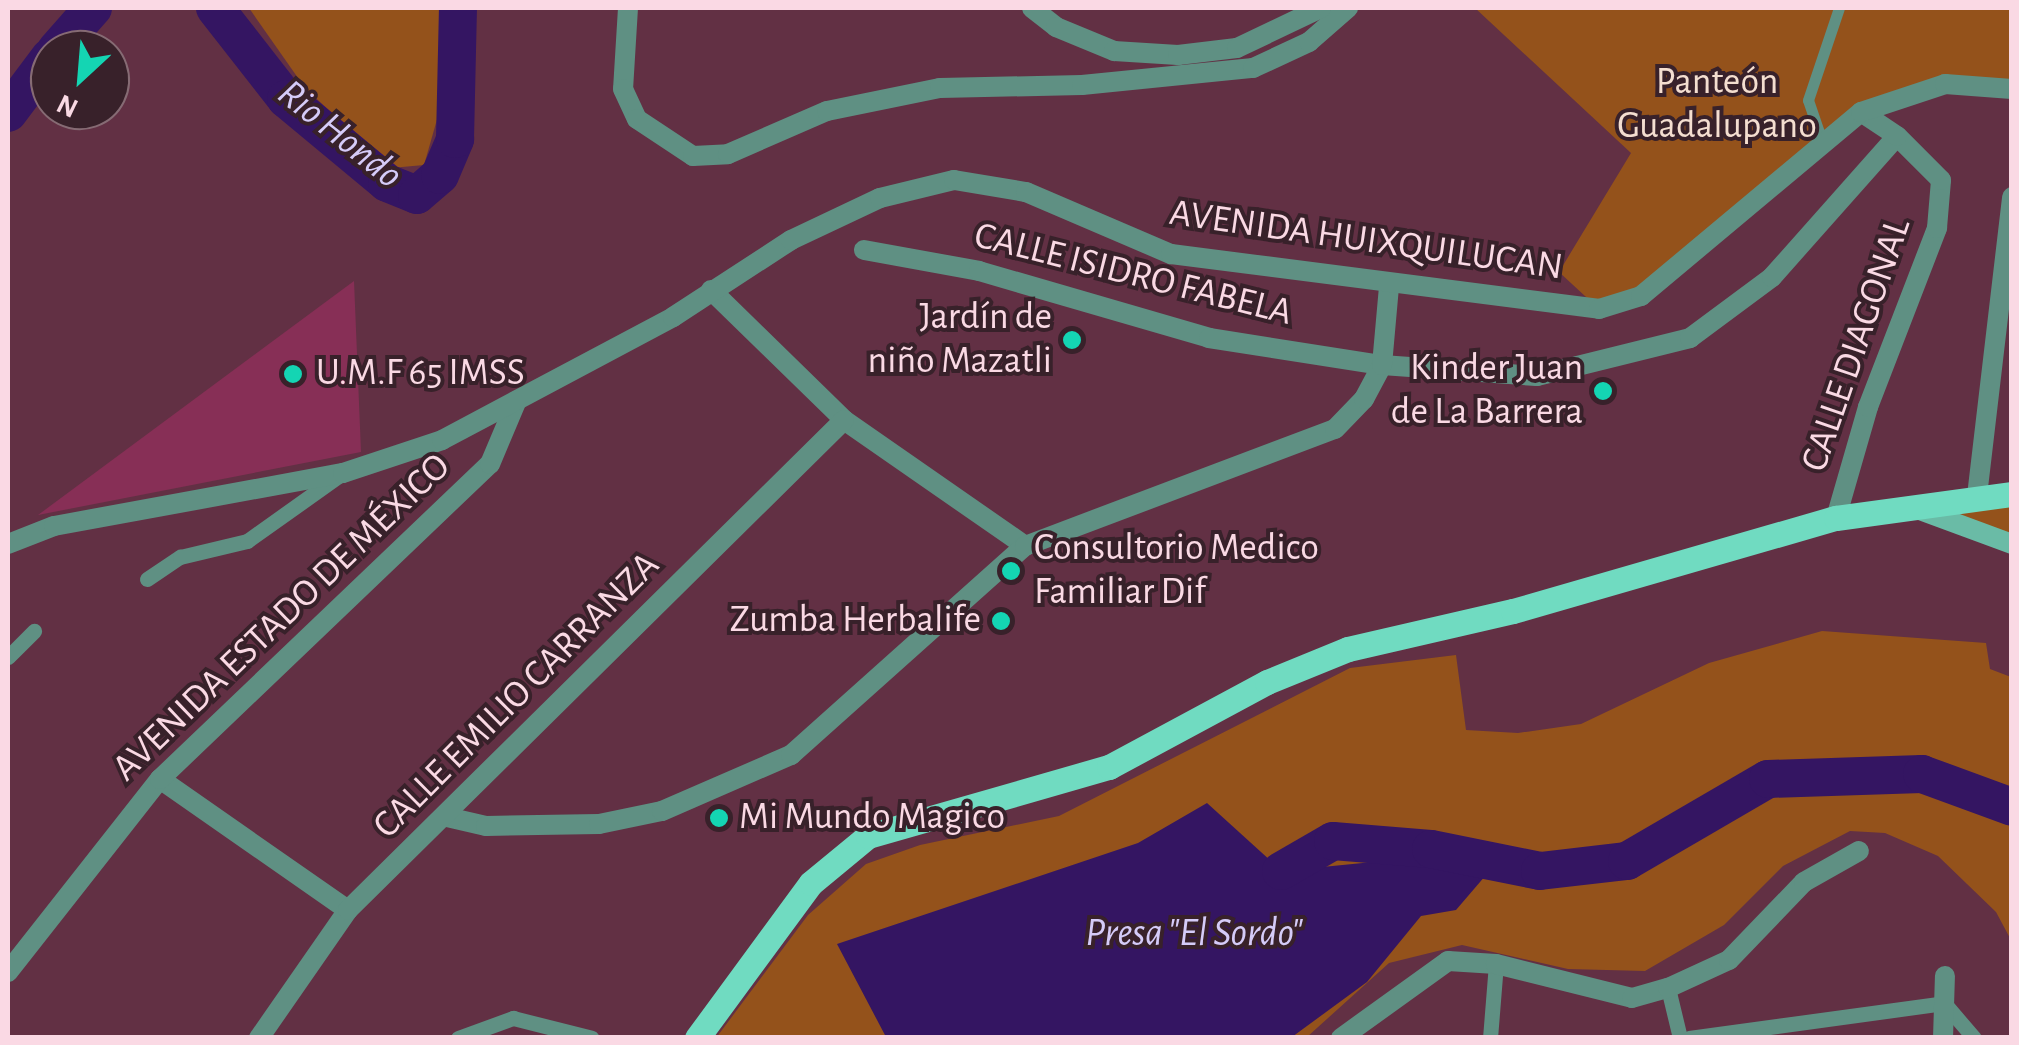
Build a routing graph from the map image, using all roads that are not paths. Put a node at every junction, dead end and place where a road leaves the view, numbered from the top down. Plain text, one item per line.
1 (628, 8) edge
2 (1032, 8) edge
3 (1321, 8) edge
4 (1348, 8) edge
5 (1839, 8) edge
6 (2012, 89) edge
7 (1861, 112) junction
8 (1897, 136) junction
9 (1823, 144) junction
10 (2012, 198) edge
11 (864, 250) dead end
12 (1389, 287) junction
13 (711, 290) junction
14 (1382, 364) junction
15 (517, 400) junction
16 (844, 420) junction
17 (343, 473) junction
18 (2012, 494) edge
19 (1977, 496) junction
20 (1906, 504) junction
21 (1836, 518) junction
22 (8, 544) edge
23 (2012, 544) edge
24 (1026, 546) junction
25 (147, 578) dead end
26 (34, 630) dead end
27 (8, 657) edge
28 (160, 780) junction
29 (447, 817) junction
30 (1859, 851) dead end
31 (348, 910) junction
32 (1496, 964) junction
33 (8, 972) edge
34 (1946, 976) dead end
35 (1668, 988) junction
36 (1944, 1003) junction
37 (259, 1038) edge
38 (458, 1038) edge
39 (592, 1038) edge
40 (698, 1038) edge
41 (1341, 1038) edge
42 (1490, 1038) edge
43 (1680, 1038) edge
44 (1690, 1038) edge
45 (1943, 1038) edge
46 (1974, 1038) edge

1 - 4 street
2 - 3 street
5 - 9 lane
6 - 7 street, AVENIDA HUIXQUILUCAN
7 - 8 street, CALLE DIAGONAL
7 - 9 street, AVENIDA HUIXQUILUCAN
8 - 14 street, CALLE ISIDRO FABELA
8 - 21 street, CALLE DIAGONAL
9 - 12 street, AVENIDA HUIXQUILUCAN
10 - 19 street
11 - 14 street, CALLE ISIDRO FABELA
12 - 13 street, AVENIDA HUIXQUILUCAN
12 - 14 street
13 - 15 street, AVENIDA HUIXQUILUCAN
13 - 16 street
14 - 24 street
15 - 17 street, AVENIDA HUIXQUILUCAN
15 - 28 street, AVENIDA ESTADO DE MÉXICO
16 - 24 street
16 - 29 street, CALLE EMILIO CARRANZA
17 - 22 street, AVENIDA HUIXQUILUCAN
17 - 25 street
18 - 19 main road
19 - 20 main road
20 - 21 main road
20 - 23 main road
21 - 40 main road
24 - 29 street
26 - 27 street
28 - 31 street
28 - 33 street, AVENIDA ESTADO DE MÉXICO
29 - 31 street, CALLE EMILIO CARRANZA
30 - 35 street
31 - 37 street, CALLE EMILIO CARRANZA
32 - 35 street
32 - 41 street
32 - 42 street
34 - 36 street
35 - 43 street
36 - 44 street
36 - 45 street
36 - 46 street
38 - 39 street

